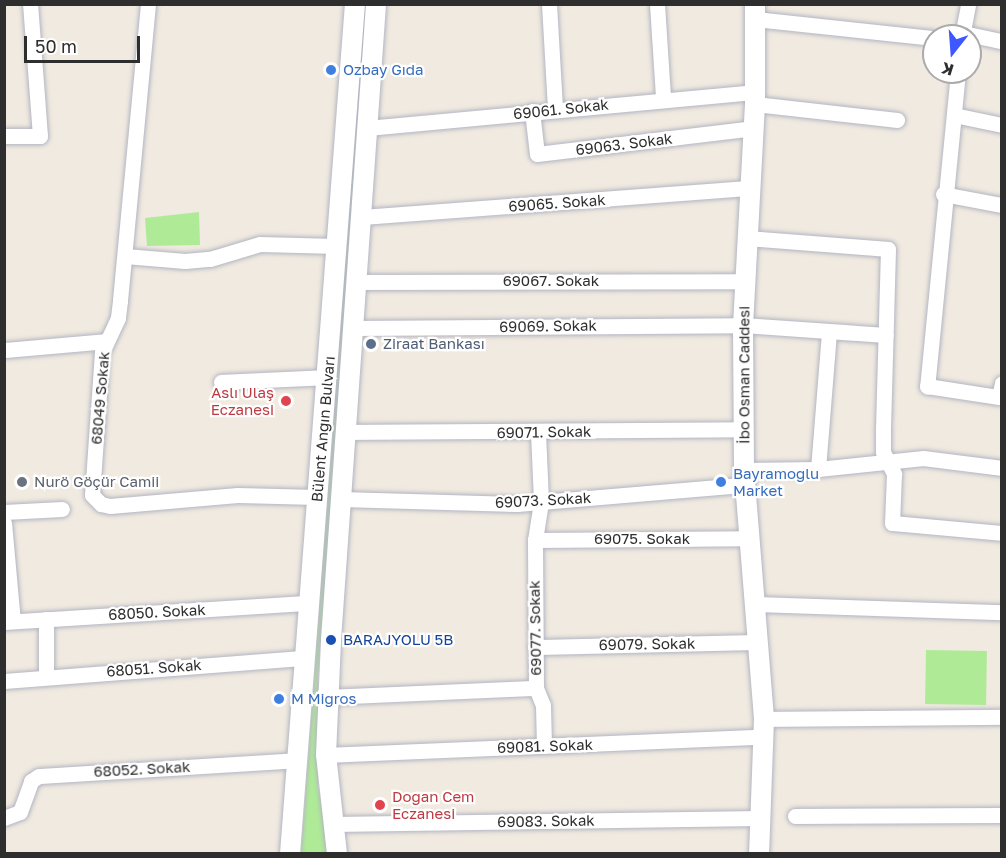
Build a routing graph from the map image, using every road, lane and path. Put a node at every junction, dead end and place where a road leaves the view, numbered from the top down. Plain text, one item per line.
1 (30, 4) edge
2 (148, 4) edge
3 (355, 4) edge
4 (376, 4) edge
5 (549, 4) edge
6 (657, 4) edge
7 (968, 4) edge
8 (755, 12) edge
9 (964, 24) edge
10 (922, 36) edge
11 (982, 38) edge
12 (1002, 41) edge
13 (957, 84) edge
14 (663, 98) junction
15 (755, 98) junction
16 (555, 109) junction
17 (532, 111) junction
18 (954, 115) junction
19 (897, 120) dead end
20 (1002, 125) edge
21 (368, 128) junction
22 (754, 128) junction
23 (4, 136) edge
24 (751, 188) junction
25 (943, 194) junction
26 (1002, 205) edge
27 (362, 217) junction
28 (748, 238) junction
29 (337, 246) junction
30 (125, 256) junction
31 (746, 281) junction
32 (356, 282) junction
33 (743, 325) junction
34 (352, 328) junction
35 (829, 333) junction
36 (886, 334) junction
37 (106, 340) junction
38 (4, 350) edge
39 (327, 377) junction
40 (221, 382) dead end
41 (1002, 383) edge
42 (744, 429) junction
43 (345, 432) junction
44 (538, 432) junction
45 (888, 461) junction
46 (1002, 468) edge
47 (818, 469) junction
48 (744, 478) junction
49 (317, 497) junction
50 (340, 499) junction
51 (541, 501) junction
52 (62, 508) dead end
53 (4, 512) edge
54 (4, 522) edge
55 (1002, 533) edge
56 (749, 538) junction
57 (535, 540) junction
58 (309, 603) junction
59 (756, 604) junction
60 (1002, 612) edge
61 (46, 619) junction
62 (9, 621) edge
63 (759, 642) junction
64 (535, 647) junction
65 (305, 658) junction
66 (46, 675) junction
67 (4, 681) edge
68 (536, 688) junction
69 (328, 697) junction
70 (1002, 717) edge
71 (764, 728) junction
72 (544, 746) junction
73 (326, 755) junction
74 (297, 760) junction
75 (1002, 815) edge
76 (795, 816) dead end
77 (8, 817) edge
78 (761, 818) junction
79 (332, 824) junction
80 (290, 854) edge
81 (337, 854) edge
82 (759, 854) edge

1 - 23 street
2 - 30 street, 68049 Sokak
3 - 29 main road, Bülent Angın Bulvarı
4 - 21 main road, Bülent Angın Bulvarı
5 - 16 street
6 - 14 street
7 - 9 street
8 - 10 street
8 - 15 main road, İbo Osman Caddesi
11 - 12 street
13 - 18 street
14 - 15 street, 69061. Sokak
14 - 16 street, 69061. Sokak
15 - 19 street, 69061. Sokak
15 - 22 main road, İbo Osman Caddesi
16 - 17 street, 69061. Sokak
17 - 21 street, 69061. Sokak
17 - 22 street, 69063. Sokak
18 - 20 street
18 - 25 street
21 - 27 main road, Bülent Angın Bulvarı
22 - 24 main road, İbo Osman Caddesi
24 - 27 street, 69065. Sokak
24 - 28 main road, İbo Osman Caddesi
25 - 26 street
25 - 41 street
27 - 32 main road, Bülent Angın Bulvarı
28 - 31 main road, İbo Osman Caddesi
28 - 36 street
29 - 30 street
29 - 39 main road, Bülent Angın Bulvarı
30 - 37 street, 68049 Sokak
31 - 32 street, 69067. Sokak
31 - 33 main road, İbo Osman Caddesi
32 - 34 main road, Bülent Angın Bulvarı
33 - 34 street, 69069. Sokak
33 - 35 street, 69069. Sokak
33 - 42 main road, İbo Osman Caddesi
34 - 43 main road, Bülent Angın Bulvarı
35 - 36 street, 69069. Sokak
35 - 47 street
36 - 45 street
37 - 38 street
37 - 49 street, 68049 Sokak
39 - 40 street
39 - 49 main road, Bülent Angın Bulvarı
42 - 44 street, 69071. Sokak
42 - 48 main road, İbo Osman Caddesi
43 - 44 street, 69071. Sokak
43 - 50 main road, Bülent Angın Bulvarı
44 - 51 street, 69077. Sokak
45 - 46 street, 69073. Sokak
45 - 47 street, 69073. Sokak
45 - 55 street
47 - 48 street, 69073. Sokak
48 - 51 street, 69073. Sokak
48 - 56 main road, İbo Osman Caddesi
49 - 58 main road, Bülent Angın Bulvarı
50 - 51 street, 69073. Sokak
50 - 69 main road, Bülent Angın Bulvarı
51 - 57 street, 69077. Sokak
52 - 53 street
54 - 62 street
56 - 57 street, 69075. Sokak
56 - 59 main road, İbo Osman Caddesi
57 - 64 street, 69077. Sokak
58 - 61 street, 68050. Sokak
58 - 65 main road, Bülent Angın Bulvarı
59 - 60 street
59 - 63 main road, İbo Osman Caddesi
61 - 62 street, 68050. Sokak
61 - 66 street
63 - 64 street, 69079. Sokak
63 - 71 main road, İbo Osman Caddesi
64 - 68 street, 69077. Sokak
65 - 66 street, 68051. Sokak
65 - 74 main road, Bülent Angın Bulvarı
66 - 67 street, 68051. Sokak
68 - 69 street, 69077. Sokak
68 - 72 street
69 - 73 main road, Bülent Angın Bulvarı
70 - 71 street, 69081. Sokak
71 - 72 street, 69081. Sokak
71 - 78 main road, İbo Osman Caddesi
72 - 73 street, 69081. Sokak
73 - 79 main road, Bülent Angın Bulvarı
74 - 77 street, 68052. Sokak
74 - 80 main road, Bülent Angın Bulvarı
75 - 76 street
78 - 79 street, 69083. Sokak
78 - 82 main road, İbo Osman Caddesi
79 - 81 main road, Bülent Angın Bulvarı

